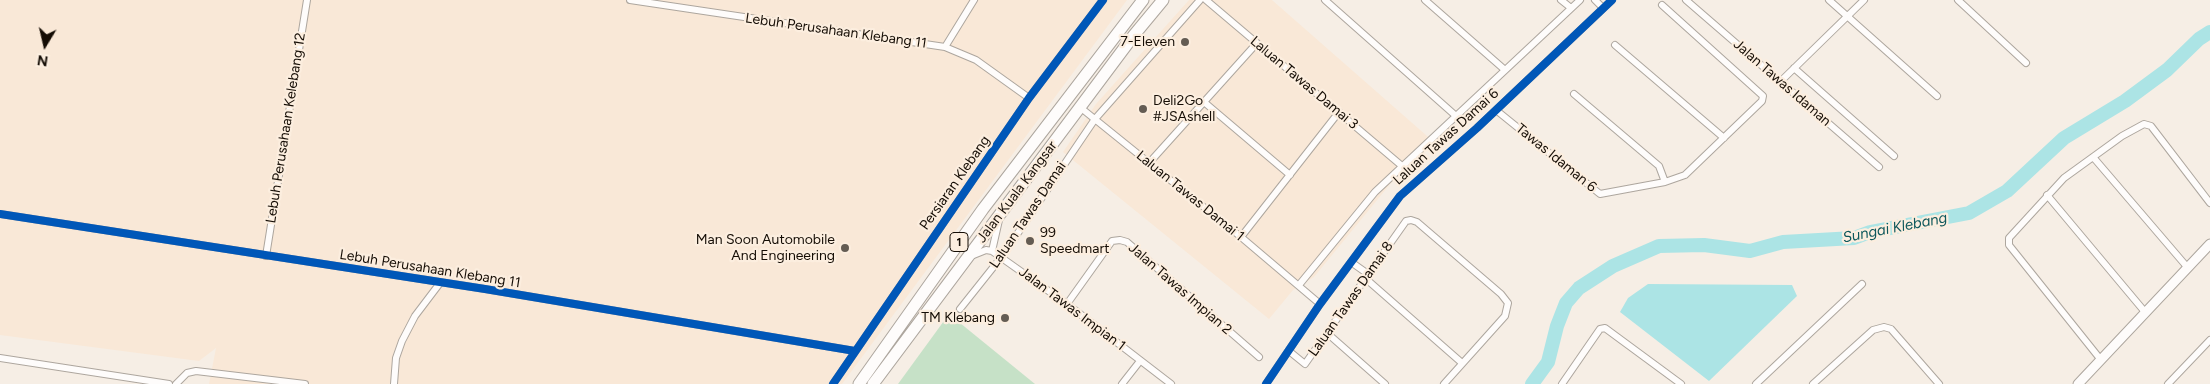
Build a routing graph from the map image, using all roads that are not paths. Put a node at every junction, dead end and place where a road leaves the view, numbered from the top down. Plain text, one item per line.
1 (307, 0) edge
2 (630, 0) edge
3 (974, 0) edge
4 (1103, 0) edge
5 (1143, 0) edge
6 (1163, 0) edge
7 (1200, 0) edge
8 (1206, 0) edge
9 (1325, 0) edge
10 (1425, 0) edge
11 (1561, 0) edge
12 (1580, 0) edge
13 (1595, 0) edge
14 (1686, 0) edge
15 (1829, 0) edge
16 (1864, 0) edge
17 (1958, 0) edge
18 (1610, 1) edge
19 (1662, 5) dead end
20 (1571, 8) junction
21 (1603, 8) junction
22 (1848, 16) junction
23 (1257, 44) junction
24 (1615, 46) dead end
25 (945, 47) junction
26 (2026, 63) dead end
27 (1794, 68) junction
28 (1505, 70) junction
29 (1780, 82) junction
30 (1574, 94) dead end
31 (1937, 96) dead end
32 (1029, 98) junction
33 (1204, 102) junction
34 (1081, 108) junction
35 (1496, 110) junction
36 (1339, 112) junction
37 (1456, 116) junction
38 (1095, 119) junction
39 (1724, 138) junction
40 (1894, 156) dead end
41 (2094, 157) junction
42 (1149, 162) junction
43 (1402, 166) junction
44 (1879, 167) dead end
45 (1290, 175) junction
46 (1666, 182) junction
47 (2047, 195) junction
48 (2210, 204) edge
49 (0, 214) edge
50 (1000, 214) junction
51 (1241, 237) junction
52 (2210, 244) edge
53 (992, 251) junction
54 (266, 256) junction
55 (968, 257) junction
56 (1001, 258) junction
57 (1351, 262) junction
58 (2188, 268) junction
59 (1367, 276) junction
60 (440, 283) junction
61 (1862, 284) dead end
62 (1299, 285) junction
63 (1067, 304) junction
64 (1320, 304) junction
65 (960, 309) dead end
66 (2145, 312) junction
67 (1327, 332) junction
68 (2209, 342) edge
69 (2210, 350) edge
70 (855, 351) junction
71 (1289, 351) junction
72 (1259, 357) dead end
73 (0, 358) edge
74 (1140, 360) junction
75 (2101, 360) junction
76 (1462, 362) junction
77 (859, 383) edge
78 (1936, 383) edge
79 (169, 384) edge
80 (176, 384) edge
81 (305, 384) edge
82 (394, 384) edge
83 (833, 384) edge
84 (872, 384) edge
85 (1122, 384) edge
86 (1171, 384) edge
87 (1266, 384) edge
88 (1385, 384) edge
89 (1444, 384) edge
90 (1562, 384) edge
91 (1682, 384) edge
92 (1756, 384) edge
93 (1813, 384) edge
94 (2078, 384) edge
95 (2168, 384) edge

1 - 54 street, Lebuh Perusahaan Kelebang 12
2 - 25 street, Lebuh Perusahaan Klebang 11
3 - 25 street
4 - 32 street, Persiaran Klebang
5 - 77 highway, Jalan Kuala Kangsar / 1
6 - 34 highway, Jalan Kuala Kangsar / 1
7 - 38 street, Laluan Tawas Damai
8 - 23 street, Laluan Tawas Damai 3
9 - 37 street
10 - 28 street
11 - 20 street
12 - 20 street, Laluan Tawas Damai 6
13 - 21 street
14 - 29 street, Jalan Tawas Idaman
15 - 22 street
16 - 22 street
17 - 26 street
18 - 21 street, Laluan Tawas Damai 6
19 - 39 street, Tawas Idaman 6
20 - 28 street, Laluan Tawas Damai 6
21 - 35 street, Laluan Tawas Damai 6
22 - 27 street
22 - 31 street
23 - 33 street
23 - 36 street, Laluan Tawas Damai 3
24 - 39 street
25 - 32 street, Lebuh Perusahaan Klebang 11
27 - 29 street
27 - 40 street
28 - 37 street, Laluan Tawas Damai 6
29 - 44 street, Jalan Tawas Idaman
30 - 46 street
32 - 70 street, Persiaran Klebang
33 - 42 street
33 - 45 street
34 - 38 street, Laluan Tawas Damai 1
34 - 50 highway, Jalan Kuala Kangsar / 1
35 - 46 street, Tawas Idaman 6
35 - 57 street, Laluan Tawas Damai 6
36 - 43 street, Laluan Tawas Damai 3
36 - 45 street
37 - 43 street, Laluan Tawas Damai 6
38 - 42 street, Laluan Tawas Damai 1
38 - 56 street, Laluan Tawas Damai
39 - 46 street, Tawas Idaman 6
41 - 47 street
41 - 48 street
41 - 58 street
42 - 51 street, Laluan Tawas Damai 1
43 - 62 street, Laluan Tawas Damai 6
45 - 51 street
47 - 66 street
47 - 75 street
49 - 54 street, Lebuh Perusahaan Klebang 11
50 - 53 street
50 - 55 highway, Jalan Kuala Kangsar / 1
51 - 62 street, Laluan Tawas Damai 1
52 - 58 street
53 - 55 street
53 - 56 street, Jalan Tawas Impian 1
54 - 60 street, Lebuh Perusahaan Klebang 11
55 - 84 highway, Jalan Kuala Kangsar / 1
56 - 63 street, Jalan Tawas Impian 1
56 - 65 street, Laluan Tawas Damai
57 - 59 street
57 - 64 street, Laluan Tawas Damai 6
58 - 66 street
59 - 67 street, Laluan Tawas Damai 8
59 - 76 street
59 - 76 street, Laluan Tawas Damai 8
60 - 70 street, Lebuh Perusahaan Klebang 11
60 - 82 street
61 - 92 street
62 - 64 street, Laluan Tawas Damai 1
63 - 72 street, Jalan Tawas Impian 2
63 - 74 street, Jalan Tawas Impian 1
64 - 71 street, Laluan Tawas Damai 6
66 - 75 street
67 - 71 street, Laluan Tawas Damai 8
67 - 88 street
68 - 69 street
68 - 95 street
70 - 83 street, Persiaran Klebang
71 - 87 street, Laluan Tawas Damai 6
73 - 79 street
74 - 85 street
74 - 86 street, Jalan Tawas Impian 1
75 - 94 street
76 - 89 street
78 - 93 street
80 - 81 street
90 - 91 street

